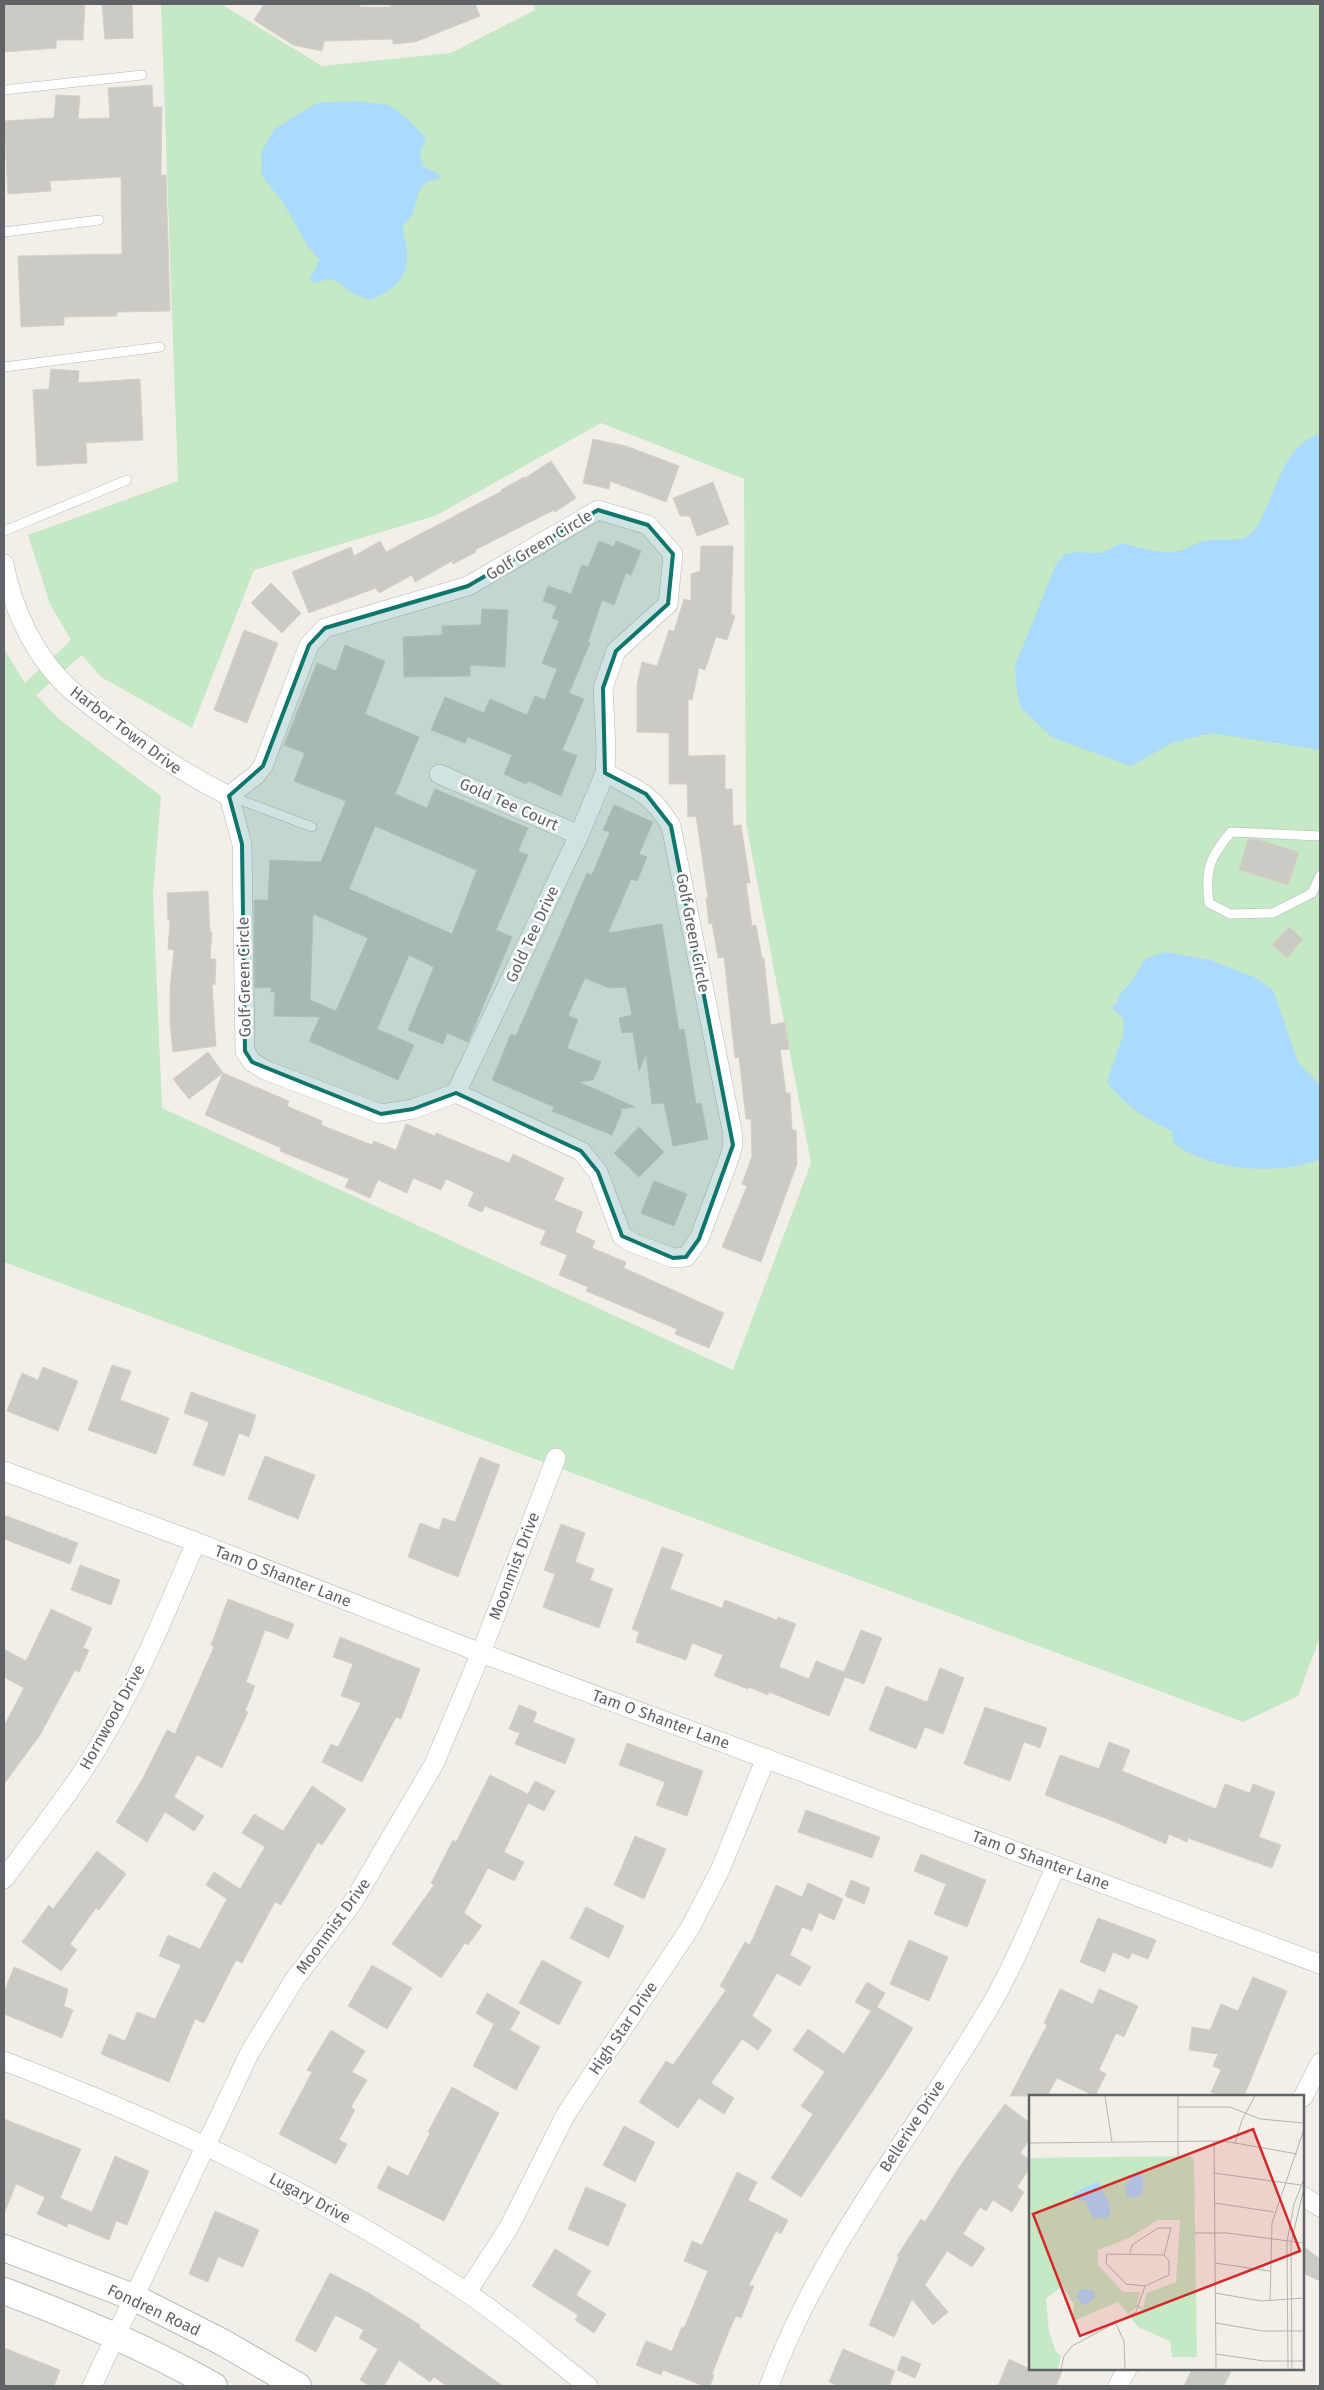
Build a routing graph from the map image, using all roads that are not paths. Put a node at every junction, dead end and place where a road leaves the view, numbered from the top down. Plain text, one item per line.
1 (142, 75) dead end
2 (4, 90) edge
3 (99, 220) dead end
4 (4, 232) edge
5 (160, 347) dead end
6 (4, 367) edge
7 (127, 480) dead end
8 (4, 531) edge
9 (4, 564) edge
10 (605, 773) junction
11 (439, 774) dead end
12 (229, 796) junction
13 (312, 827) dead end
14 (579, 835) junction
15 (1320, 836) edge
16 (1320, 876) edge
17 (456, 1093) junction
18 (556, 1458) dead end
19 (4, 1471) edge
20 (196, 1542) junction
21 (481, 1653) junction
22 (766, 1758) junction
23 (1056, 1866) junction
24 (4, 1878) edge
25 (1320, 1964) edge
26 (4, 2062) edge
27 (1320, 2063) edge
28 (1304, 2095) edge
29 (205, 2146) junction
30 (1304, 2197) edge
31 (1320, 2208) edge
32 (4, 2248) edge
33 (4, 2291) edge
34 (467, 2292) junction
35 (133, 2297) junction
36 (116, 2335) junction
37 (1126, 2370) edge
38 (92, 2386) edge
39 (214, 2386) edge
40 (298, 2386) edge
41 (588, 2386) edge
42 (768, 2386) edge
43 (1118, 2386) edge

1 - 2 lane
3 - 4 lane
5 - 6 lane
7 - 8 lane
9 - 12 street, Harbor Town Drive
10 - 12 street, Golf Green Circle
10 - 14 street, Gold Tee Drive
10 - 17 street, Golf Green Circle
11 - 14 street, Gold Tee Court
12 - 13 lane
12 - 17 street, Golf Green Circle
14 - 17 street, Gold Tee Drive
15 - 16 lane
18 - 21 street, Moonmist Drive
19 - 20 street, Tam O Shanter Lane
20 - 21 street, Tam O Shanter Lane
20 - 24 street, Hornwood Drive
21 - 22 street, Tam O Shanter Lane
21 - 29 street, Moonmist Drive
22 - 23 street, Tam O Shanter Lane
22 - 34 street, High Star Drive
23 - 25 street, Tam O Shanter Lane
23 - 42 street, Bellerive Drive
26 - 29 street, Lugary Drive
27 - 28 street
29 - 34 street, Lugary Drive
29 - 35 street, Moonmist Drive
30 - 31 street
32 - 35 main road, Fondren Road
33 - 36 main road
34 - 41 street, Lugary Drive
35 - 36 street, Moonmist Drive
35 - 40 main road, Fondren Road
36 - 38 street, Moonmist Drive
36 - 39 main road
37 - 43 street

